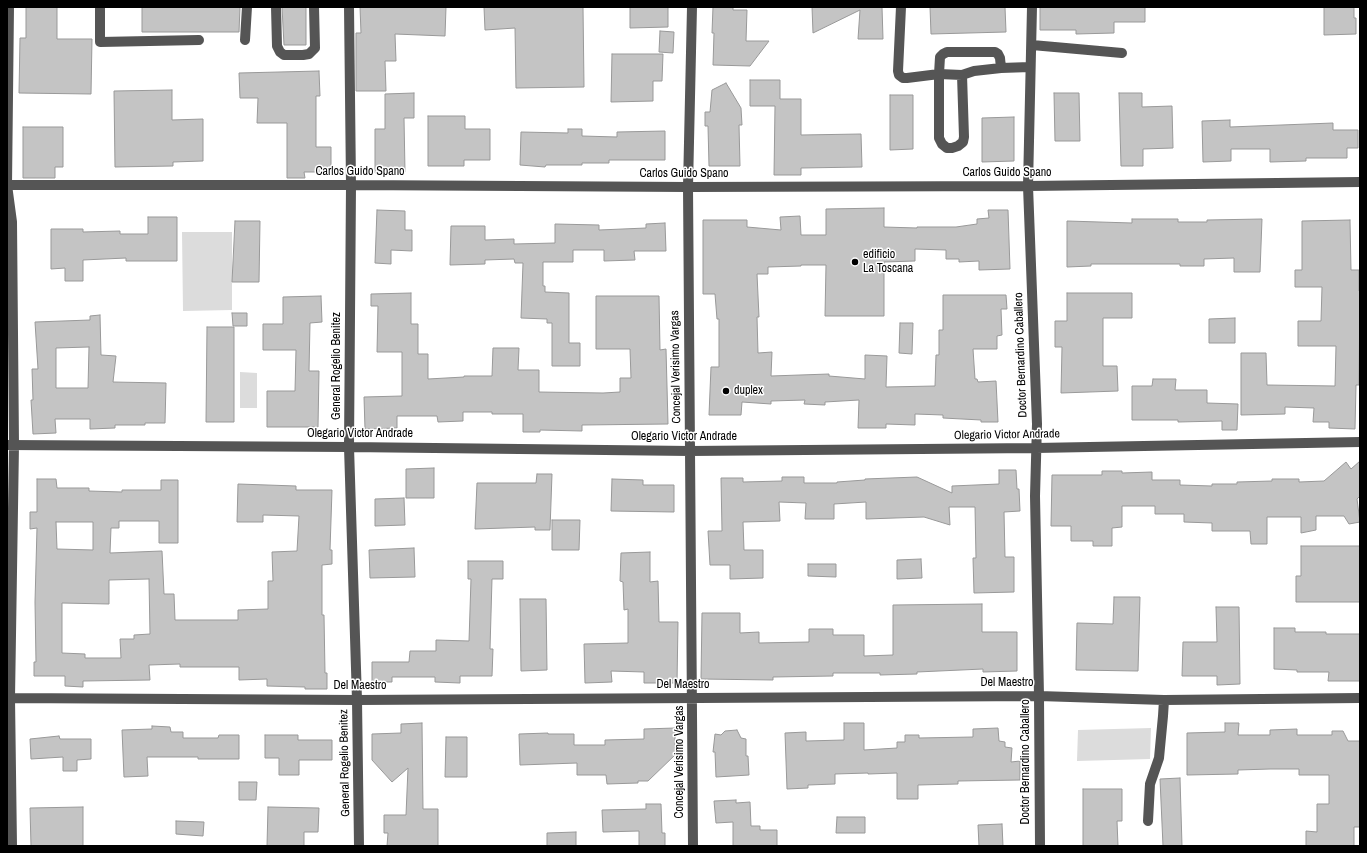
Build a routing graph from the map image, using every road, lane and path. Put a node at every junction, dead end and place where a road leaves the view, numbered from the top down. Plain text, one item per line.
1 (9, 7) edge
2 (100, 7) edge
3 (247, 7) edge
4 (276, 7) edge
5 (314, 7) edge
6 (348, 7) edge
7 (692, 7) edge
8 (901, 7) edge
9 (1032, 7) edge
10 (199, 40) dead end
11 (245, 40) dead end
12 (1032, 46) junction
13 (1122, 53) dead end
14 (1030, 67) junction
15 (1001, 68) junction
16 (939, 74) junction
17 (962, 74) junction
18 (1360, 182) edge
19 (351, 184) junction
20 (7, 185) edge
21 (1028, 186) junction
22 (688, 187) junction
23 (1360, 442) edge
24 (10, 445) edge
25 (349, 447) junction
26 (1036, 448) junction
27 (690, 451) junction
28 (1039, 696) junction
29 (8, 698) edge
30 (693, 698) junction
31 (1360, 698) edge
32 (357, 700) junction
33 (1164, 700) junction
34 (1148, 821) dead end
35 (12, 846) edge
36 (359, 846) edge
37 (693, 846) edge
38 (1040, 846) edge

1 - 20 street
2 - 10 street
3 - 11 street
4 - 5 street
6 - 19 street, General Rogelio Benitez
7 - 22 street, Concejal Verisimo Vargas
8 - 16 street
9 - 12 street, Doctor Bernardino Caballero
12 - 13 street
12 - 14 street, Doctor Bernardino Caballero
14 - 15 street
14 - 21 street, Doctor Bernardino Caballero
15 - 16 street
15 - 17 street
16 - 17 street
16 - 17 street
18 - 21 street, Carlos Guido Spano
19 - 20 street, Carlos Guido Spano
19 - 22 street, Carlos Guido Spano
19 - 25 street, General Rogelio Benitez
20 - 24 street
21 - 22 street, Carlos Guido Spano
21 - 26 street, Doctor Bernardino Caballero
22 - 27 street, Concejal Verisimo Vargas
23 - 26 street, Olegario Victor Andrade
24 - 25 street, Olegario Victor Andrade
24 - 29 street
25 - 27 street, Olegario Victor Andrade
25 - 32 street, General Rogelio Benitez
26 - 27 street, Olegario Victor Andrade
26 - 28 street, Doctor Bernardino Caballero
27 - 30 street, Concejal Verisimo Vargas
28 - 30 street, Del Maestro
28 - 33 street, Del Maestro
28 - 38 street, Doctor Bernardino Caballero
29 - 32 street, Del Maestro
29 - 35 street
30 - 32 street, Del Maestro
30 - 37 street, Concejal Verisimo Vargas
31 - 33 street, Del Maestro
32 - 36 street, General Rogelio Benitez
33 - 34 street

